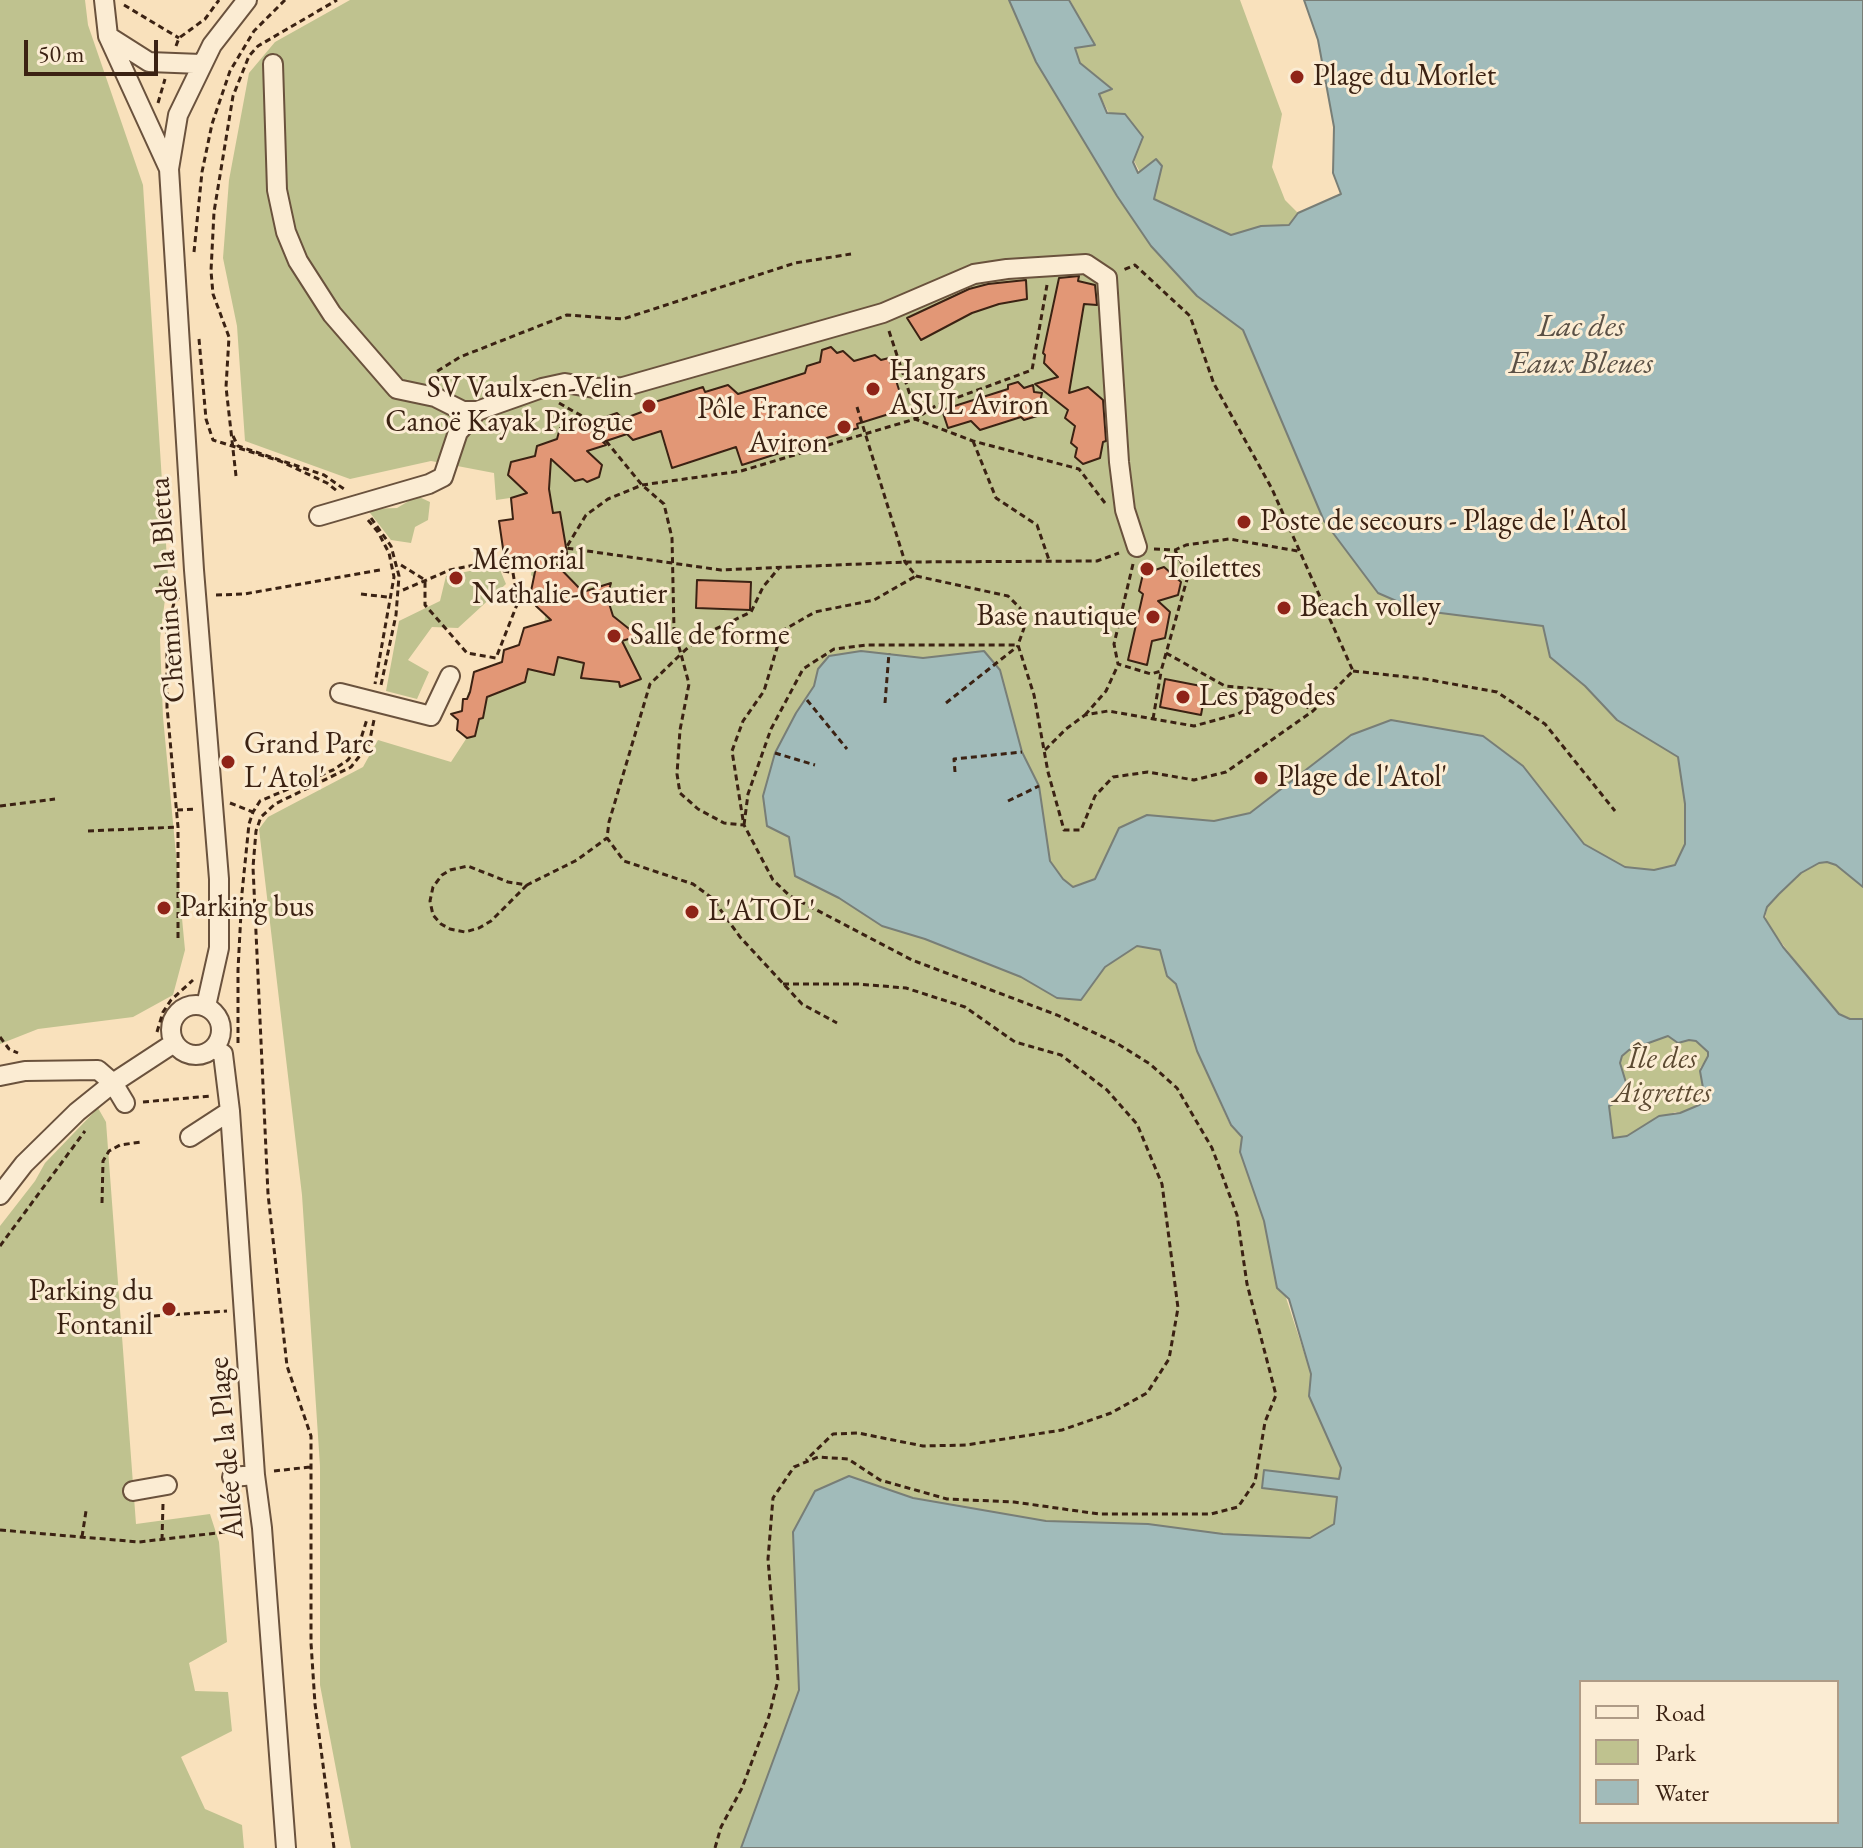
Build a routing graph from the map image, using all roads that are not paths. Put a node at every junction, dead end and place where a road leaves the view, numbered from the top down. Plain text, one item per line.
1 (104, 0) edge
2 (247, 0) edge
3 (108, 36) junction
4 (201, 64) junction
5 (273, 64) dead end
6 (169, 169) junction
7 (477, 411) junction
8 (319, 516) dead end
9 (1137, 547) road end
10 (450, 676) dead end
11 (340, 693) dead end
12 (206, 1006) junction
13 (174, 1043) junction
14 (214, 1048) junction
15 (0, 1076) edge
16 (113, 1083) junction
17 (229, 1102) junction
18 (125, 1103) road end
19 (190, 1137) dead end
20 (0, 1195) edge
21 (255, 1475) junction
22 (232, 1477) dead end
23 (167, 1485) road end
24 (133, 1491) dead end
25 (286, 1848) edge

1 - 3 street
2 - 4 street
3 - 4 street
3 - 6 street
4 - 6 street
5 - 7 street
6 - 12 street, Chemin de la Bletta
7 - 8 street
7 - 9 street
10 - 11 street
12 - 13 street
12 - 14 street
13 - 14 street
13 - 16 street
14 - 17 street, Allée de la Plage
15 - 16 street
16 - 18 street
16 - 20 street
17 - 19 street
17 - 21 street, Allée de la Plage
21 - 22 street
21 - 25 street, Allée de la Plage
23 - 24 street

